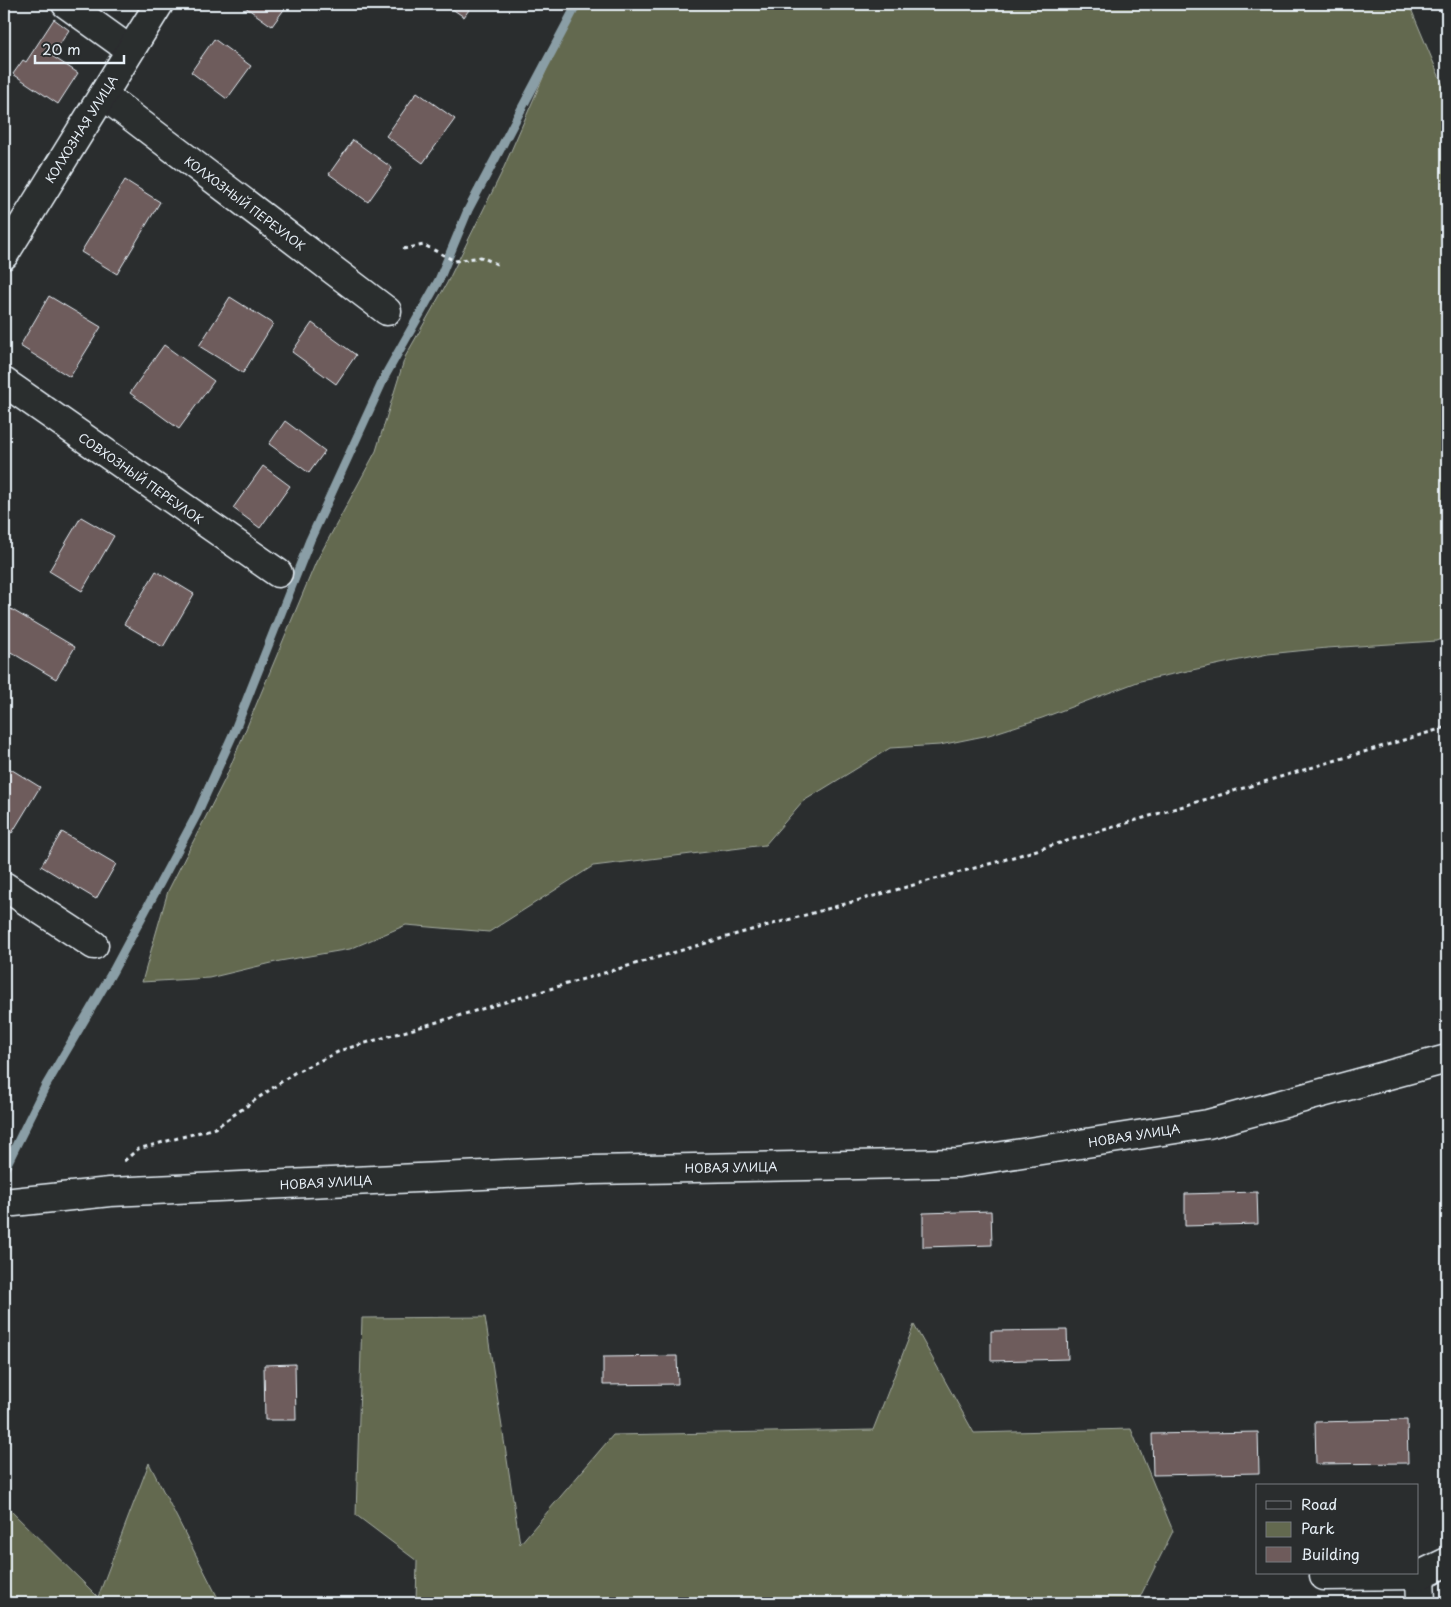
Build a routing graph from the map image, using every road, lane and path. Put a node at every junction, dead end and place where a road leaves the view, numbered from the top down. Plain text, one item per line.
1 (66, 4) edge
2 (159, 4) edge
3 (130, 50) junction
4 (102, 94) junction
5 (403, 249) dead end
6 (4, 255) edge
7 (498, 265) dead end
8 (387, 311) dead end
9 (4, 382) edge
10 (278, 573) dead end
11 (1447, 727) edge
12 (4, 886) edge
13 (94, 945) dead end
14 (1447, 1059) edge
15 (110, 1192) junction
16 (4, 1203) edge
17 (1447, 1562) edge
18 (1420, 1575) junction
19 (1324, 1576) dead end
20 (1421, 1603) edge

1 - 3 street
2 - 3 street, КОЛХОЗНАЯ УЛИЦА
3 - 4 street, КОЛХОЗНАЯ УЛИЦА
4 - 6 street, КОЛХОЗНАЯ УЛИЦА
4 - 8 street, КОЛХОЗНЫЙ ПЕРЕУЛОК
5 - 7 path
9 - 10 street, СОВХОЗНЫЙ ПЕРЕУЛОК
11 - 15 path
12 - 13 street
14 - 15 street, НОВАЯ УЛИЦА
15 - 16 street, НОВАЯ УЛИЦА
17 - 18 street
18 - 19 street
18 - 20 street

